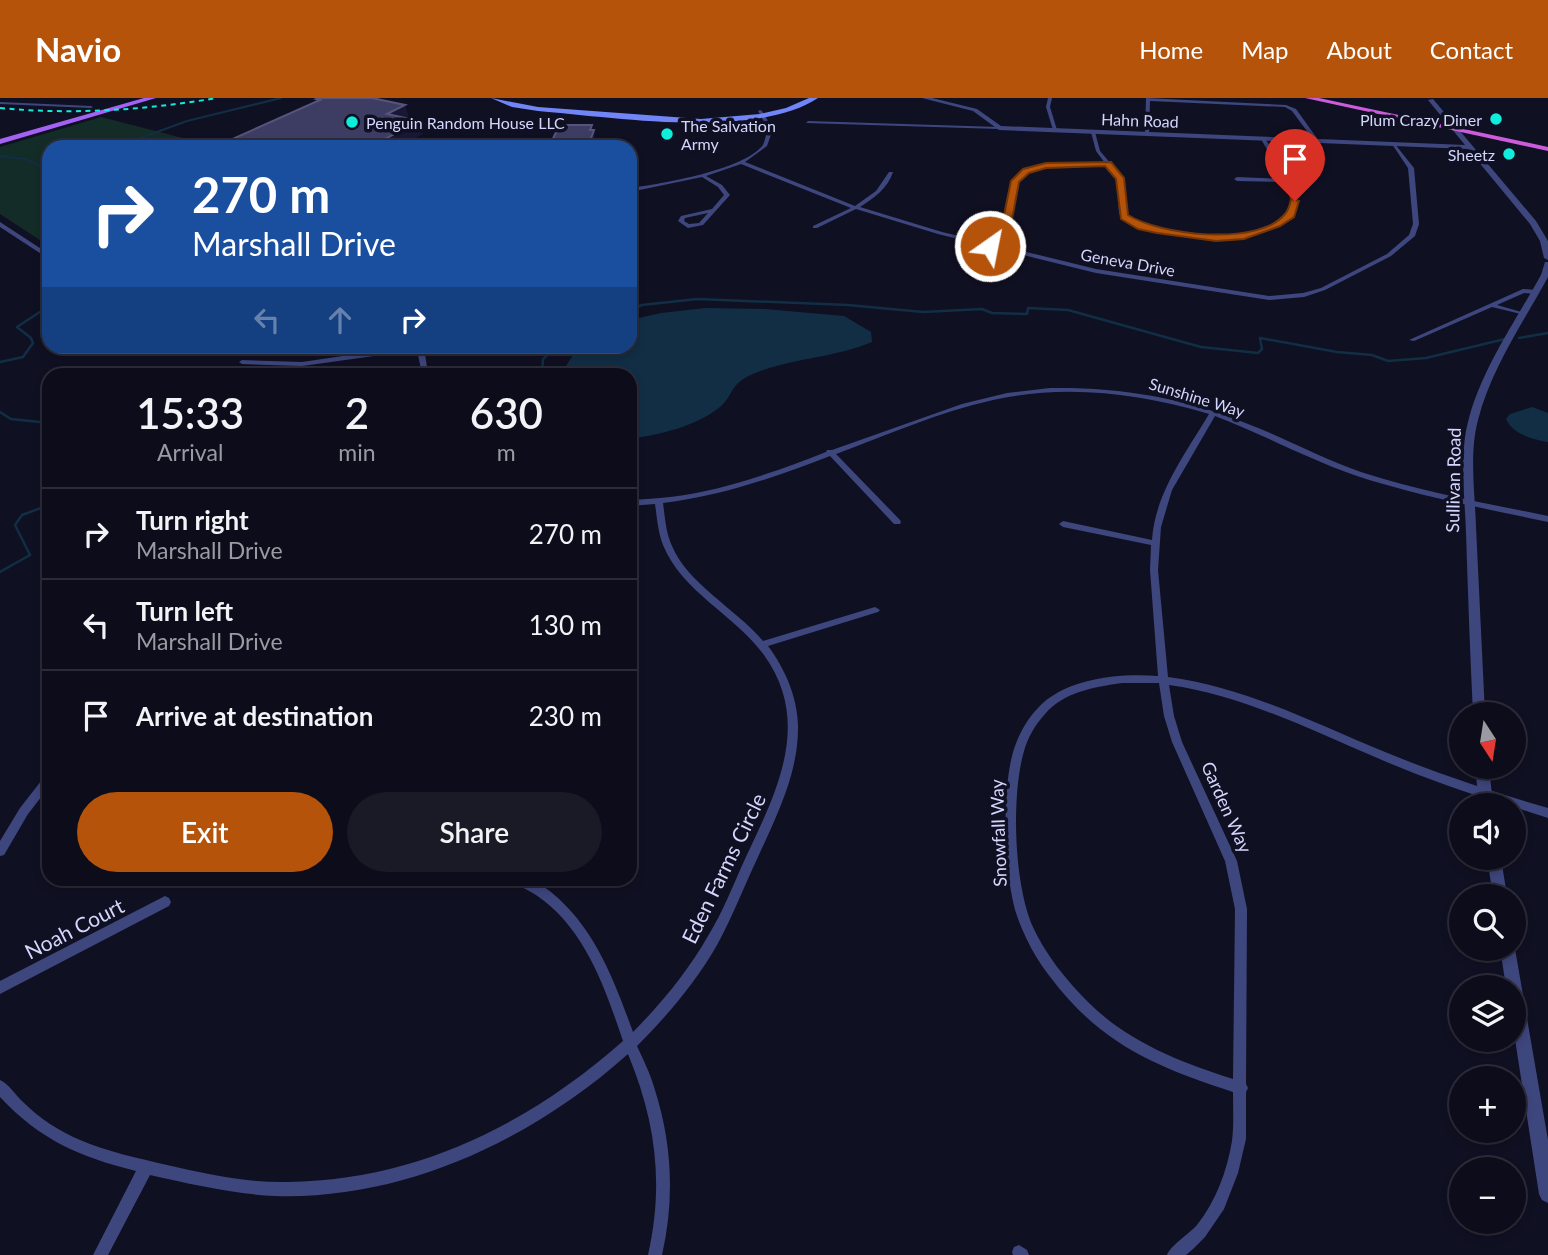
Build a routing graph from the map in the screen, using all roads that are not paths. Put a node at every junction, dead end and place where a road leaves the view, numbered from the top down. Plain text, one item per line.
1 (152, 98) edge
2 (495, 98) edge
3 (802, 98) edge
4 (815, 98) edge
5 (925, 98) edge
6 (1049, 98) edge
7 (1309, 98) edge
8 (1334, 98) edge
9 (1444, 98) edge
10 (1148, 99) edge
11 (1429, 99) edge
12 (0, 103) edge
13 (92, 111) junction
14 (762, 112) junction
15 (1442, 114) junction
16 (1425, 117) junction
17 (808, 122) dead end
18 (1452, 125) junction
19 (999, 128) junction
20 (1055, 130) junction
21 (1093, 132) junction
22 (1147, 134) junction
23 (1481, 135) junction
24 (1263, 139) junction
25 (1317, 141) junction
26 (0, 142) edge
27 (1548, 143) edge
28 (1394, 144) junction
29 (1467, 144) junction
30 (1548, 149) edge
31 (741, 162) junction
32 (1108, 164) junction
33 (891, 173) dead end
34 (704, 177) junction
35 (1237, 179) dead end
36 (1288, 181) junction
37 (637, 189) edge
38 (855, 207) junction
39 (713, 210) junction
40 (0, 224) edge
41 (815, 227) dead end
42 (990, 246) junction
43 (42, 252) edge
44 (1548, 258) edge
45 (1548, 264) edge
46 (1536, 292) junction
47 (1490, 305) junction
48 (1522, 314) junction
49 (1412, 340) dead end
50 (371, 354) edge
51 (242, 362) dead end
52 (1213, 413) junction
53 (830, 452) junction
54 (659, 501) junction
55 (1471, 502) junction
56 (637, 503) edge
57 (1548, 519) edge
58 (897, 522) dead end
59 (1063, 524) dead end
60 (1154, 543) junction
61 (876, 610) dead end
62 (763, 644) junction
63 (1163, 679) junction
64 (1479, 702) edge
65 (42, 788) edge
66 (1469, 793) edge
67 (1526, 808) edge
68 (1548, 813) edge
69 (0, 851) edge
70 (532, 886) edge
71 (165, 902) dead end
72 (1511, 961) edge
73 (0, 988) edge
74 (630, 1044) junction
75 (0, 1087) edge
76 (1241, 1088) junction
77 (1542, 1118) edge
78 (146, 1167) junction
79 (1548, 1194) edge
80 (100, 1255) edge
81 (654, 1255) edge
82 (1174, 1255) edge

1 - 13 main road
2 - 14 main road
3 - 14 main road
4 - 14 main road
5 - 19 street
6 - 20 street
7 - 18 highway
8 - 16 highway
9 - 11 street
10 - 22 street
10 - 25 street
11 - 15 street
12 - 13 street
13 - 26 main road
14 - 31 street
15 - 16 highway
15 - 18 street
16 - 18 highway
17 - 19 street, Hahn Road
18 - 23 highway
18 - 27 highway
18 - 29 street
19 - 20 street, Hahn Road
20 - 21 street, Hahn Road
21 - 22 street, Hahn Road
21 - 32 street
22 - 24 street, Hahn Road
23 - 29 highway
23 - 30 highway
24 - 25 street, Hahn Road
24 - 36 street
25 - 28 street, Hahn Road
28 - 29 street, Hahn Road
28 - 42 street, Geneva Drive
29 - 44 street
31 - 34 street
31 - 38 street, Geneva Drive
32 - 36 street
32 - 42 street
33 - 38 street
34 - 37 street
34 - 39 street
35 - 36 street
38 - 41 street
38 - 42 street, Geneva Drive
39 - 39 street
40 - 43 street
45 - 46 street, Sullivan Road
46 - 47 street
46 - 48 street, Sullivan Road
47 - 48 street
47 - 49 street
48 - 55 street, Sullivan Road
50 - 51 street
52 - 53 street, Sunshine Way
52 - 55 street, Sunshine Way
52 - 60 street, Garden Way
53 - 54 street, Sunshine Way
53 - 58 street
54 - 56 street, Sunshine Way
54 - 62 street, Eden Farms Circle
55 - 57 street, Sunshine Way
55 - 64 street, Sullivan Road
59 - 60 street
60 - 63 street, Garden Way
61 - 62 street
62 - 74 street, Eden Farms Circle
63 - 66 street, Snowfall Way
63 - 76 street, Garden Way
63 - 76 street, Snowfall Way
65 - 69 street
67 - 68 street, Snowfall Way
70 - 74 street
71 - 73 street, Noah Court
72 - 77 street
74 - 78 street, Eden Farms Circle
74 - 81 street
75 - 78 street, Eden Farms Circle
76 - 82 street, Garden Way
77 - 79 street
78 - 80 street

